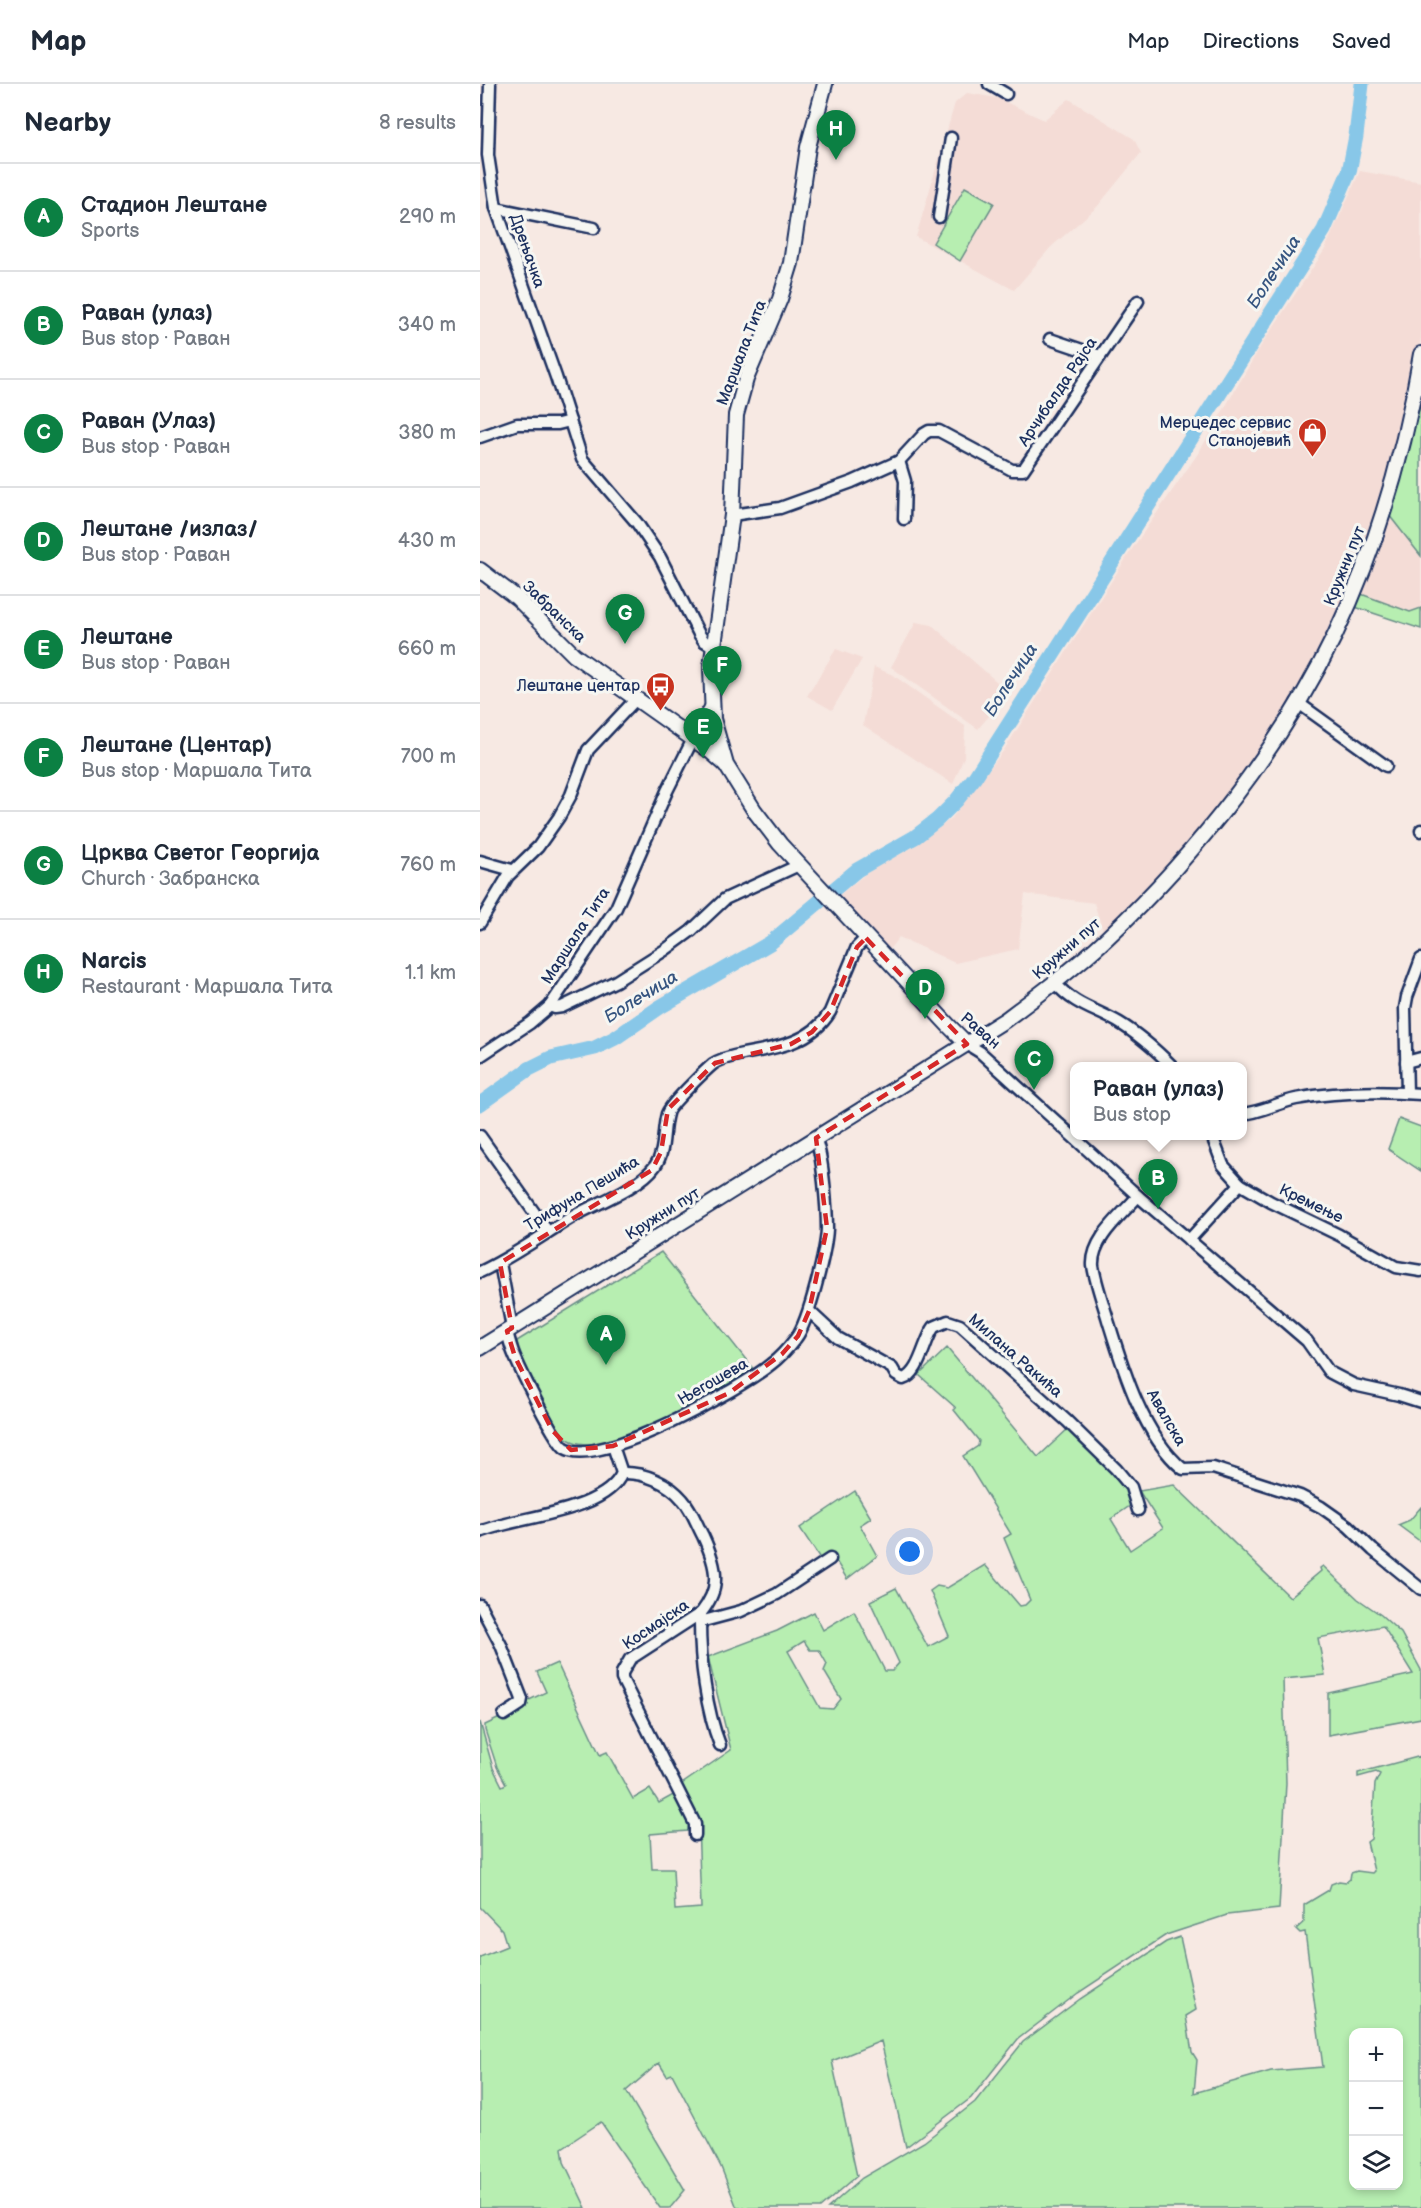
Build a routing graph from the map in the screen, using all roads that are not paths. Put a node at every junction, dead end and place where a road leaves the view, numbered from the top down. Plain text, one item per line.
1 (490, 84) edge
2 (825, 84) edge
3 (989, 84) edge
4 (1006, 94) dead end
5 (951, 138) dead end
6 (484, 155) edge
7 (496, 208) junction
8 (939, 217) dead end
9 (594, 228) dead end
10 (1138, 302) dead end
11 (1050, 339) dead end
12 (1421, 354) edge
13 (1100, 356) junction
14 (570, 421) junction
15 (480, 437) edge
16 (899, 461) junction
17 (732, 515) junction
18 (904, 519) dead end
19 (480, 570) edge
20 (714, 647) junction
21 (636, 699) junction
22 (1297, 702) junction
23 (712, 708) junction
24 (693, 740) junction
25 (726, 765) junction
26 (1386, 766) dead end
27 (480, 861) edge
28 (799, 865) junction
29 (512, 870) junction
30 (480, 922) edge
31 (866, 938) junction
32 (1421, 959) edge
33 (1055, 983) junction
34 (549, 1006) junction
35 (967, 1044) junction
36 (480, 1056) edge
37 (1421, 1058) edge
38 (1168, 1062) edge
39 (1406, 1062) junction
40 (1407, 1093) junction
41 (1421, 1094) edge
42 (1247, 1113) edge
43 (1070, 1134) edge
44 (480, 1136) edge
45 (815, 1139) junction
46 (1077, 1140) edge
47 (1214, 1140) edge
48 (1240, 1184) junction
49 (1138, 1196) junction
50 (548, 1232) junction
51 (1188, 1240) junction
52 (500, 1263) junction
53 (1421, 1271) edge
54 (480, 1272) edge
55 (809, 1311) junction
56 (510, 1329) junction
57 (480, 1348) edge
58 (1421, 1402) edge
59 (613, 1446) junction
60 (622, 1473) junction
61 (1138, 1510) dead end
62 (480, 1532) edge
63 (830, 1559) dead end
64 (1421, 1589) edge
65 (480, 1605) edge
66 (701, 1618) junction
67 (504, 1715) dead end
68 (720, 1745) dead end
69 (695, 1835) dead end

1 - 6 street, Дрењачка
2 - 17 street, Маршала Тита
3 - 4 street
5 - 8 street
6 - 7 street, Дрењачка
7 - 9 street
7 - 14 street, Дрењачка
10 - 13 street, Арчибалда Рајса
11 - 13 street
12 - 22 street, Кружни пут
13 - 16 street, Арчибалда Рајса
14 - 15 street
14 - 20 street, Дрењачка
16 - 17 street, Арчибалда Рајса
16 - 18 street
17 - 20 street, Маршала Тита
19 - 21 street, Забранска
20 - 23 street, Маршала Тита
21 - 24 street, Забранска
21 - 29 street
22 - 26 street
22 - 33 street, Кружни пут
23 - 24 street
23 - 25 street, Раван
24 - 25 street, Раван
24 - 34 street, Маршала Тита
25 - 28 street, Раван
27 - 29 street
28 - 31 street, Раван
28 - 34 street
29 - 30 street
31 - 35 street, Раван
31 - 50 street, Трифуна Пешића
32 - 39 street
33 - 35 street, Кружни пут
33 - 38 street
34 - 36 street, Маршала Тита
35 - 43 street, Раван
35 - 45 street, Кружни пут
37 - 39 street
39 - 40 street
40 - 41 street
40 - 42 street
44 - 50 street
45 - 55 street, Његошева
45 - 56 street, Кружни пут
46 - 49 street, Раван
47 - 48 street, Кремење
48 - 51 street
48 - 53 street, Кремење
49 - 51 street, Раван
49 - 64 street, Авалска
50 - 52 street, Трифуна Пешића
51 - 58 street, Раван
52 - 54 street, Трифуна Пешића
52 - 56 street, Његошева
55 - 59 street, Његошева
55 - 61 street, Милана Ракића
56 - 57 street, Кружни пут
56 - 59 street, Његошева
59 - 60 street
60 - 62 street
60 - 66 street, Космајска
63 - 66 street
65 - 67 street
66 - 68 street
66 - 69 street, Космајска

